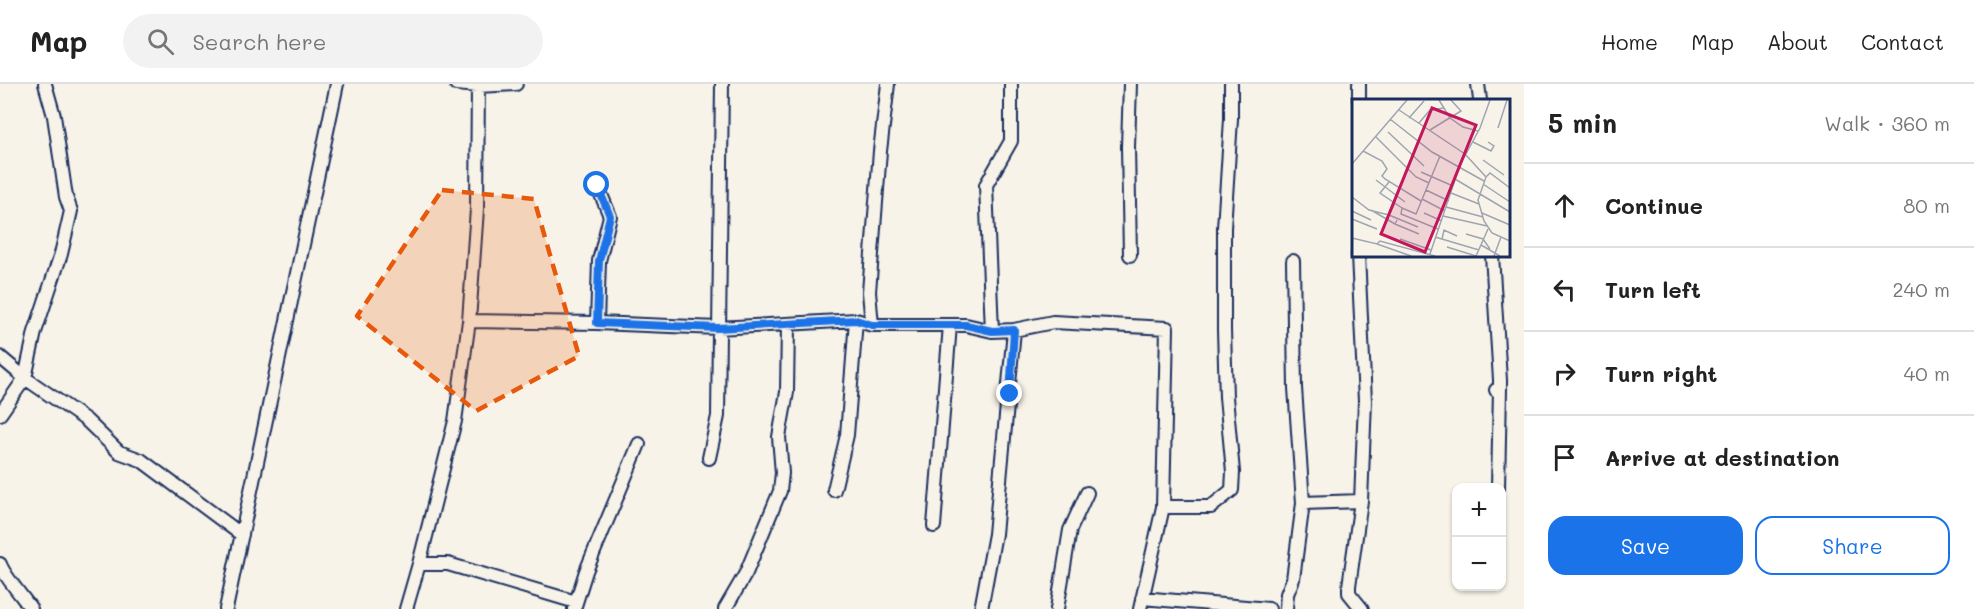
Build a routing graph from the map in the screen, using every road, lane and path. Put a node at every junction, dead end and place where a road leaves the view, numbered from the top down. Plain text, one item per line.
1 (45, 84) edge
2 (337, 84) edge
3 (456, 84) edge
4 (516, 84) edge
5 (722, 84) edge
6 (888, 84) edge
7 (1011, 84) edge
8 (1130, 84) edge
9 (1230, 84) edge
10 (1478, 84) edge
11 (478, 85) edge
12 (1480, 99) edge
13 (597, 185) dead end
14 (1130, 255) dead end
15 (1358, 256) edge
16 (1492, 256) edge
17 (1293, 261) dead end
18 (856, 320) junction
19 (469, 321) junction
20 (597, 323) junction
21 (788, 325) junction
22 (872, 325) junction
23 (950, 326) junction
24 (718, 328) junction
25 (1014, 330) junction
26 (992, 331) junction
27 (0, 357) edge
28 (25, 378) junction
29 (0, 414) edge
30 (639, 444) dead end
31 (709, 458) dead end
32 (1498, 483) edge
33 (834, 490) dead end
34 (1087, 493) dead end
35 (1361, 501) junction
36 (1303, 503) junction
37 (1163, 507) junction
38 (934, 526) dead end
39 (242, 535) junction
40 (0, 564) edge
41 (419, 564) junction
42 (1141, 603) edge
43 (575, 606) edge
44 (31, 609) edge
45 (226, 609) edge
46 (406, 609) edge
47 (725, 609) edge
48 (981, 609) edge
49 (1058, 609) edge
50 (1269, 609) edge
51 (1286, 609) edge
52 (1362, 609) edge

1 - 28 street
2 - 39 street
3 - 11 street
4 - 11 street
5 - 24 street
6 - 22 street
7 - 26 street
8 - 14 street
9 - 37 street
10 - 12 street
11 - 19 street
13 - 20 street
15 - 35 street
16 - 32 street
17 - 36 street
18 - 21 street
18 - 22 street
18 - 33 street
19 - 20 street
19 - 41 street
20 - 24 street
21 - 24 street
21 - 47 street
22 - 23 street
23 - 26 street
23 - 38 street
24 - 31 street
25 - 26 street
25 - 37 street
25 - 48 street
27 - 28 street
28 - 29 street
28 - 39 street
30 - 43 street
34 - 49 street
35 - 36 street
35 - 52 street
36 - 51 street
37 - 42 street
39 - 45 street
40 - 44 street
41 - 43 street
41 - 46 street
42 - 50 street

